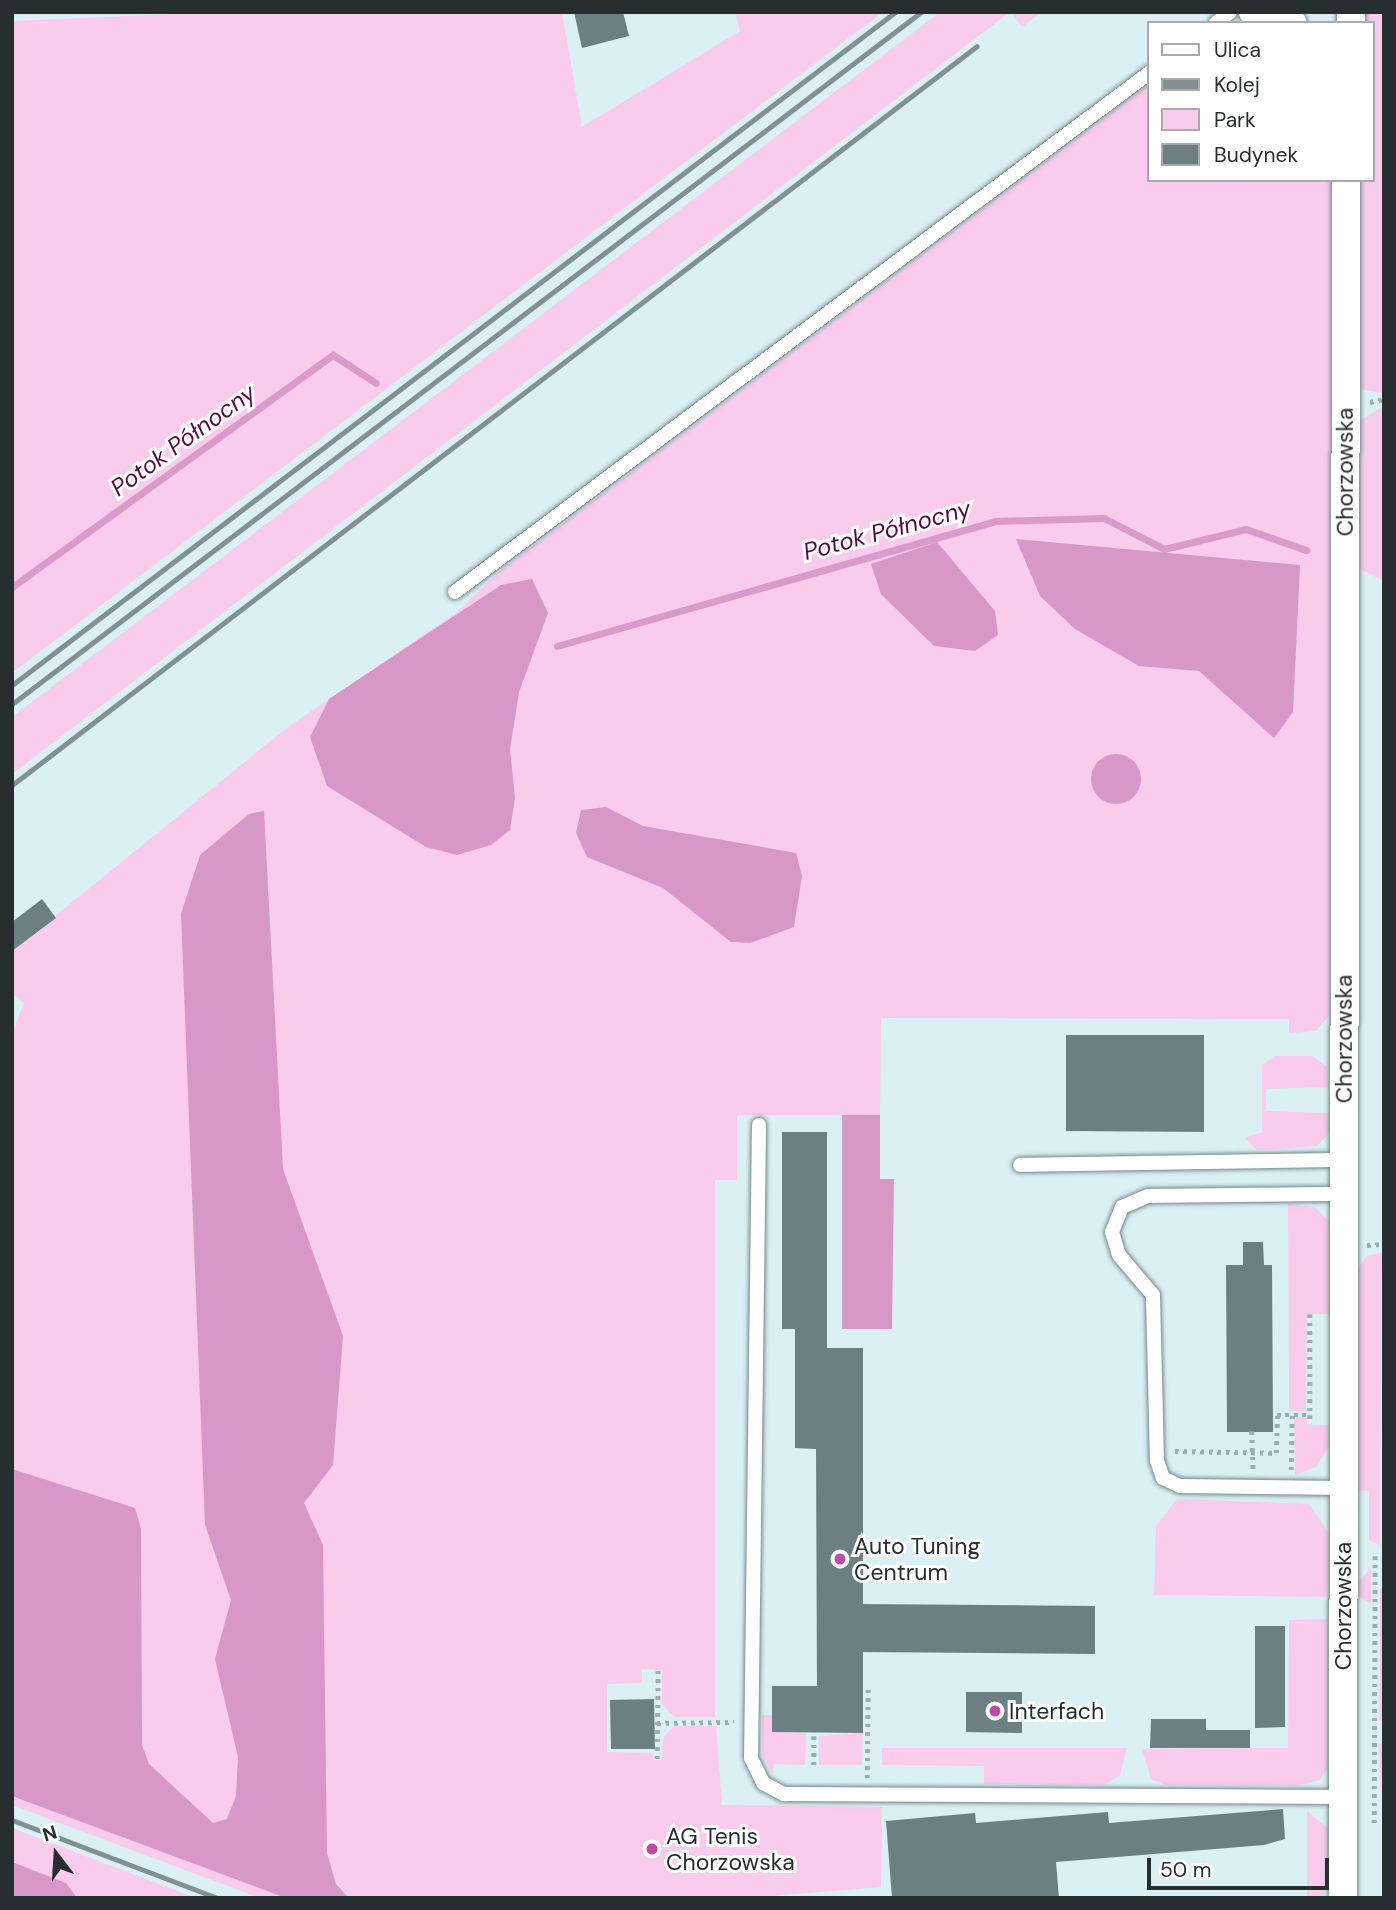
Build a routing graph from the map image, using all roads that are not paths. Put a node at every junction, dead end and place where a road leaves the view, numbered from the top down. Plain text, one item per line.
1 (1253, 12) edge
2 (1311, 12) edge
3 (1287, 20) edge
4 (1148, 74) edge
5 (1346, 182) edge
6 (456, 592) dead end
7 (759, 1125) dead end
8 (1344, 1160) junction
9 (1020, 1165) dead end
10 (1344, 1194) junction
11 (1343, 1488) junction
12 (1343, 1797) junction
13 (1342, 1898) edge

1 - 3 street
2 - 3 street
4 - 6 lane
5 - 8 street, Chorzowska
7 - 12 lane
8 - 9 lane
8 - 10 street, Chorzowska
10 - 11 street, Chorzowska
10 - 11 lane
11 - 12 street, Chorzowska
12 - 13 street, Chorzowska

